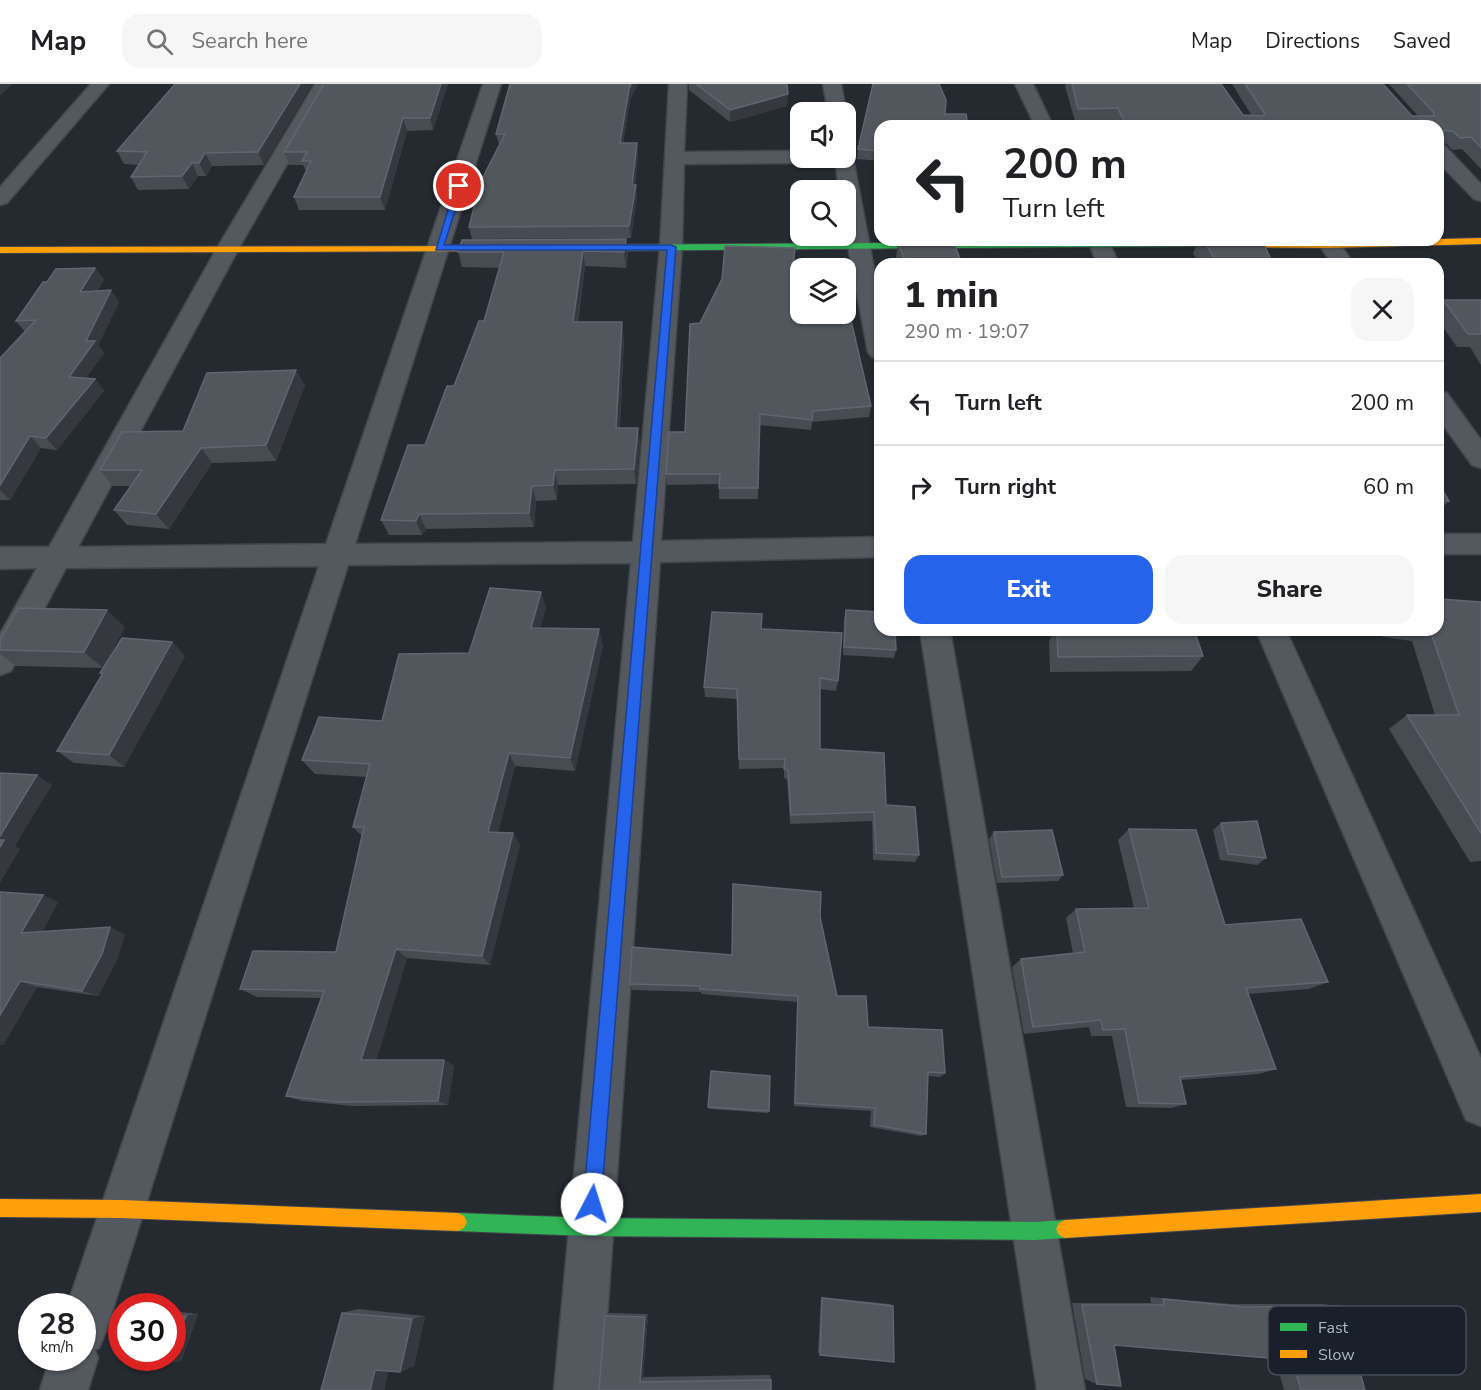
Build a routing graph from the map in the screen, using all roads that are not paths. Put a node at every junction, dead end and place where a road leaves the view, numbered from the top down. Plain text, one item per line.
1 (100, 84) edge
2 (324, 84) edge
3 (492, 84) edge
4 (678, 84) edge
5 (832, 84) edge
6 (1024, 84) edge
7 (835, 102) edge
8 (1041, 120) edge
9 (1444, 156) edge
10 (790, 157) edge
11 (675, 158) junction
12 (846, 168) edge
13 (1481, 195) edge
14 (0, 199) edge
15 (1444, 241) edge
16 (1481, 241) edge
17 (858, 246) junction
18 (874, 246) edge
19 (671, 247) junction
20 (228, 248) junction
21 (439, 248) junction
22 (520, 248) edge
23 (567, 248) edge
24 (0, 250) edge
25 (874, 323) edge
26 (1444, 407) edge
27 (1481, 459) edge
28 (1444, 544) edge
29 (1481, 544) edge
30 (874, 547) edge
31 (647, 552) junction
32 (339, 555) junction
33 (58, 557) junction
34 (0, 558) edge
35 (936, 636) edge
36 (1274, 636) edge
37 (0, 662) edge
38 (1481, 1105) edge
39 (1481, 1203) edge
40 (0, 1208) edge
41 (121, 1209) junction
42 (590, 1227) junction
43 (1035, 1231) junction
44 (94, 1293) edge
45 (70, 1371) edge
46 (64, 1390) edge
47 (578, 1390) edge
48 (1061, 1390) edge

1 - 14 street
2 - 20 street
3 - 21 street
4 - 11 street
5 - 7 street
6 - 8 street
9 - 13 street
10 - 11 street
11 - 19 street
12 - 17 street
15 - 16 street
17 - 18 street
17 - 19 street
17 - 25 street
19 - 23 street
19 - 31 street
20 - 21 street
20 - 24 street
20 - 33 street
21 - 22 street
21 - 32 street
26 - 27 street
28 - 29 street
30 - 31 street
31 - 32 street
31 - 42 street
32 - 33 street
32 - 41 street
33 - 34 street
33 - 37 street
35 - 43 street
36 - 38 street
39 - 43 street
40 - 41 street
41 - 42 street
41 - 44 street
42 - 43 street
42 - 47 street
43 - 48 street
45 - 46 street

